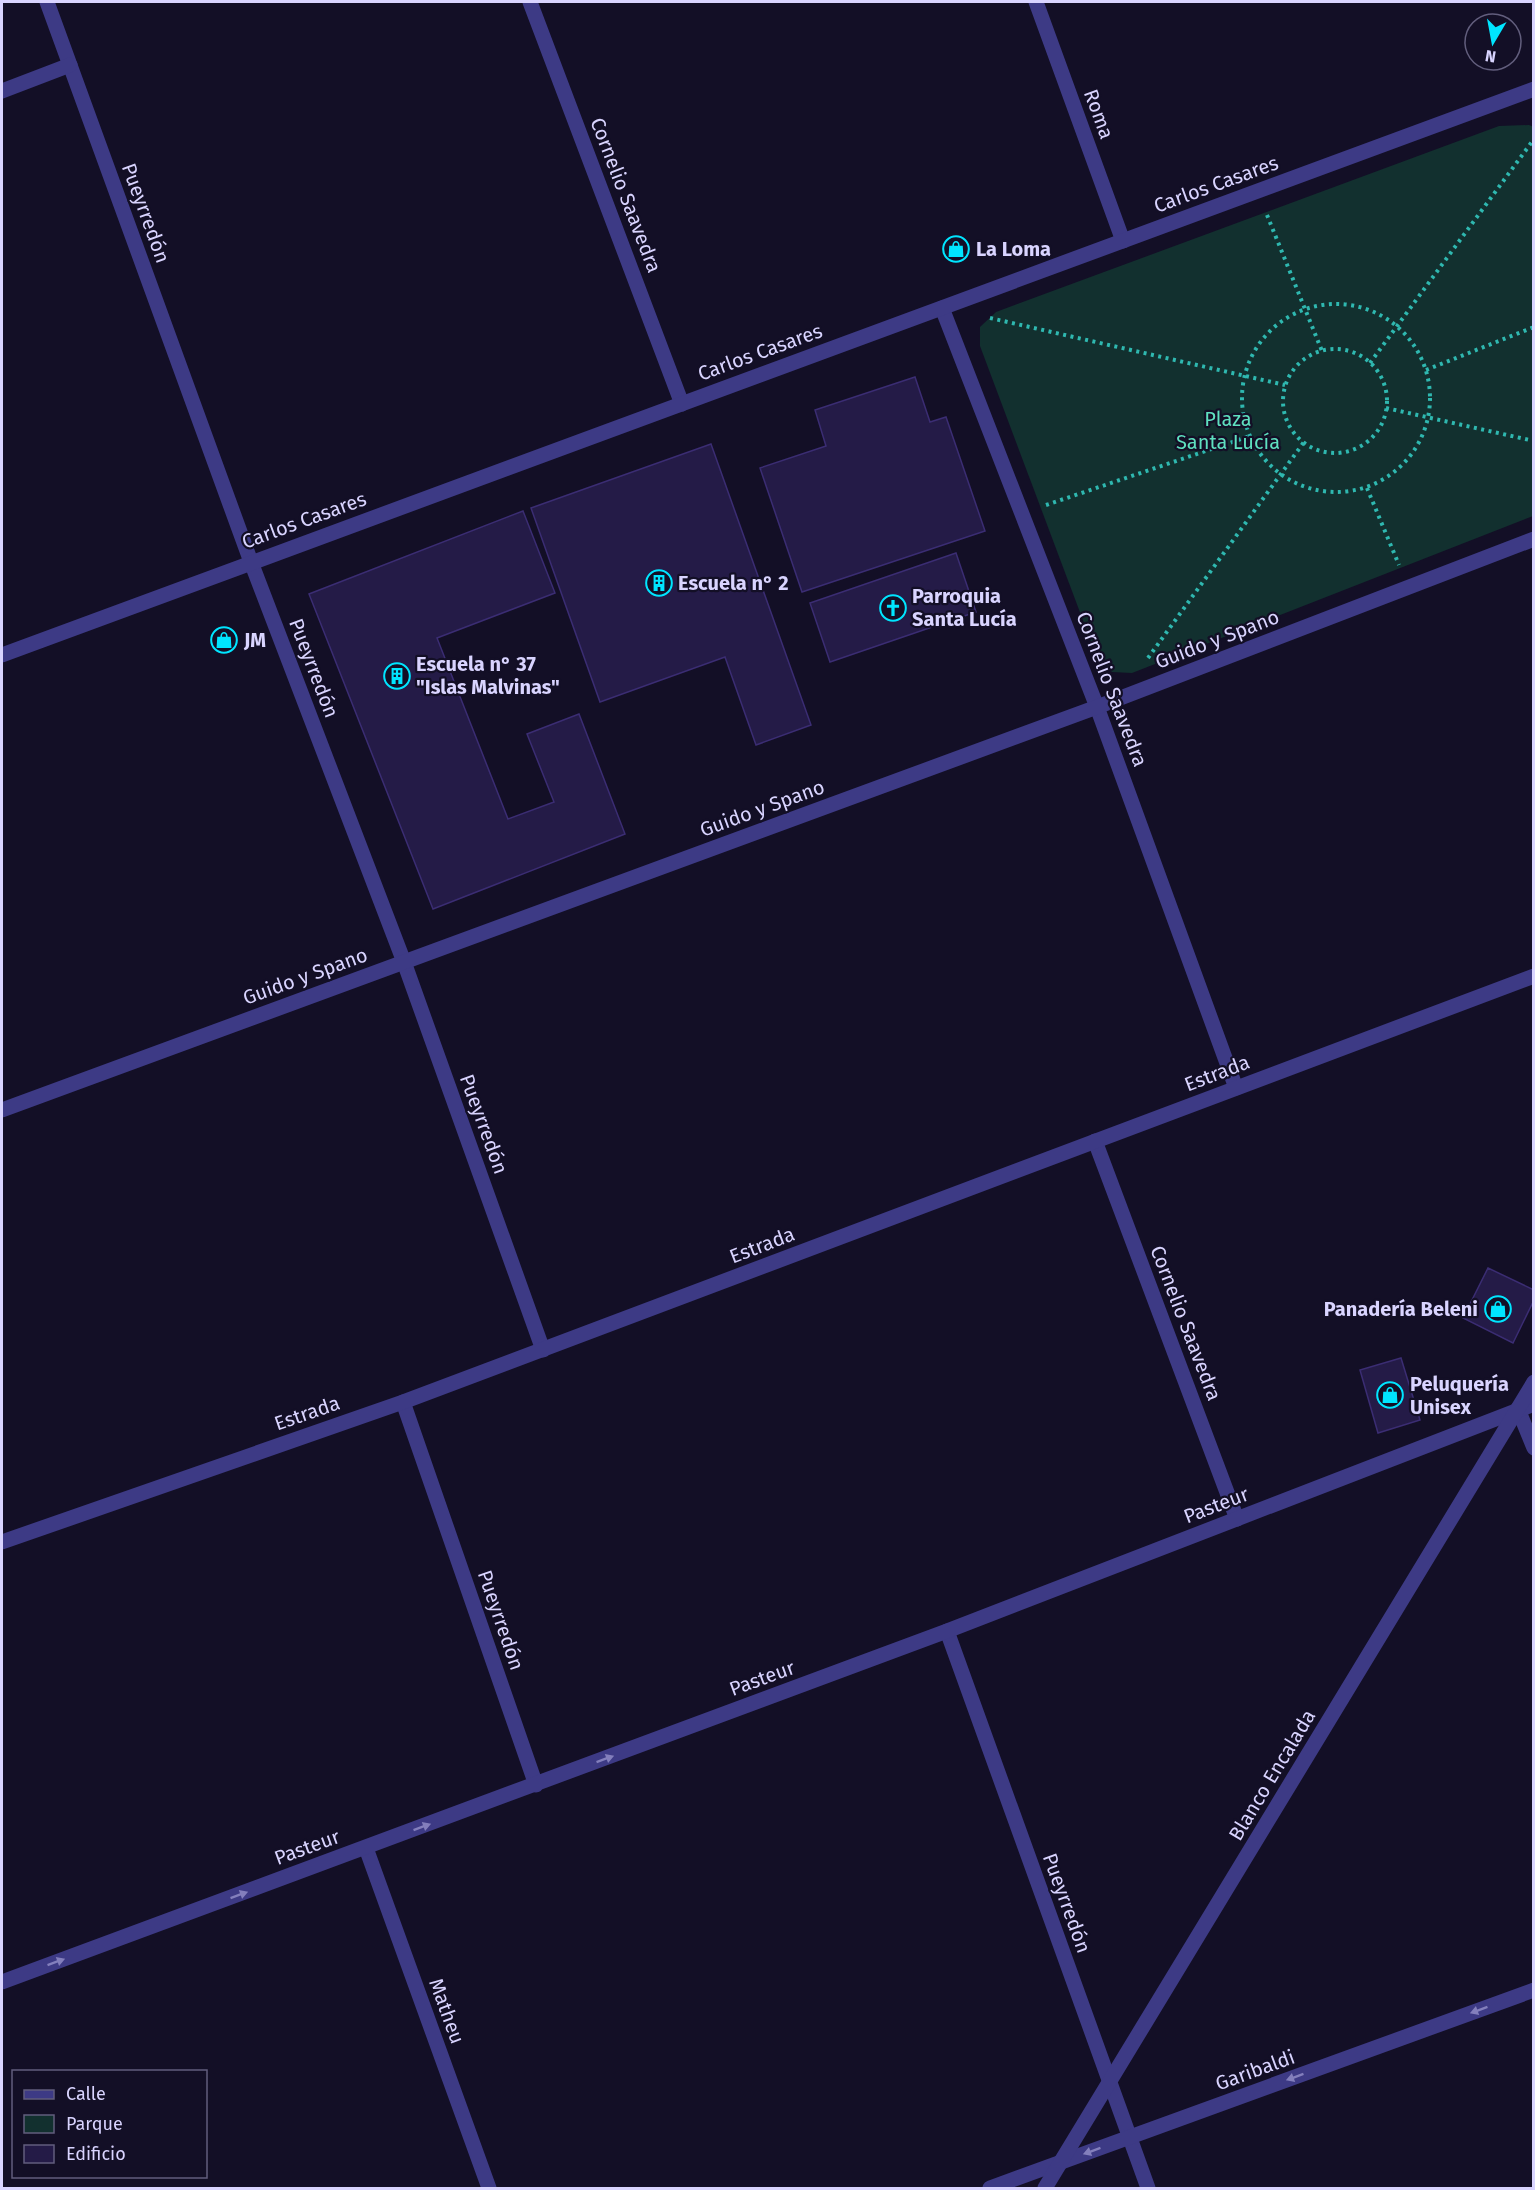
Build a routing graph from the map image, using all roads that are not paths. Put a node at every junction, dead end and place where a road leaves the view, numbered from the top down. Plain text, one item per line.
1 (47, 2) edge
2 (530, 2) edge
3 (1035, 2) edge
4 (70, 65) junction
5 (1533, 89) edge
6 (2, 91) edge
7 (1123, 241) junction
8 (942, 308) junction
9 (682, 404) junction
10 (1533, 539) edge
11 (251, 562) junction
12 (2, 655) edge
13 (1097, 707) junction
14 (404, 962) junction
15 (1533, 976) edge
16 (1236, 1088) junction
17 (2, 1110) edge
18 (1095, 1141) junction
19 (543, 1350) junction
20 (1533, 1382) edge
21 (403, 1402) junction
22 (1533, 1404) edge
23 (1518, 1409) junction
24 (1533, 1448) edge
25 (1237, 1519) junction
26 (2, 1542) edge
27 (947, 1631) junction
28 (536, 1785) junction
29 (366, 1848) junction
30 (2, 1982) edge
31 (1533, 1990) edge
32 (1110, 2082) junction
33 (1130, 2138) junction
34 (1061, 2163) junction
35 (489, 2188) edge
36 (990, 2188) edge
37 (1045, 2188) edge
38 (1148, 2188) edge

1 - 4 street, Pueyrredón
2 - 9 street, Cornelio Saavedra
3 - 7 street, Roma
4 - 6 street
4 - 11 street, Pueyrredón
5 - 7 street, Carlos Casares
7 - 8 street, Carlos Casares
8 - 9 street, Carlos Casares
8 - 13 street, Cornelio Saavedra
9 - 11 street, Carlos Casares
10 - 13 street, Guido y Spano
11 - 12 street, Carlos Casares
11 - 14 street, Pueyrredón
13 - 14 street, Guido y Spano
13 - 16 street, Cornelio Saavedra
14 - 17 street, Guido y Spano
14 - 19 street, Pueyrredón
15 - 16 street, Estrada
16 - 18 street, Estrada
18 - 19 street, Estrada
18 - 25 street, Cornelio Saavedra
19 - 21 street, Estrada
20 - 23 street, Blanco Encalada
21 - 26 street, Estrada
21 - 28 street, Pueyrredón
22 - 23 street, Pasteur
23 - 24 street
23 - 25 street, Pasteur
23 - 32 street, Blanco Encalada
25 - 27 street, Pasteur
28 -> 27 street, Pasteur
27 - 32 street, Pueyrredón
29 -> 28 street, Pasteur
30 -> 29 street, Pasteur
29 - 35 street, Matheu
31 -> 33 street, Garibaldi
32 - 33 street, Pueyrredón
32 - 34 street, Blanco Encalada
33 -> 34 street, Garibaldi
33 - 38 street, Pueyrredón
34 - 36 street, Garibaldi
34 - 37 street, Blanco Encalada

